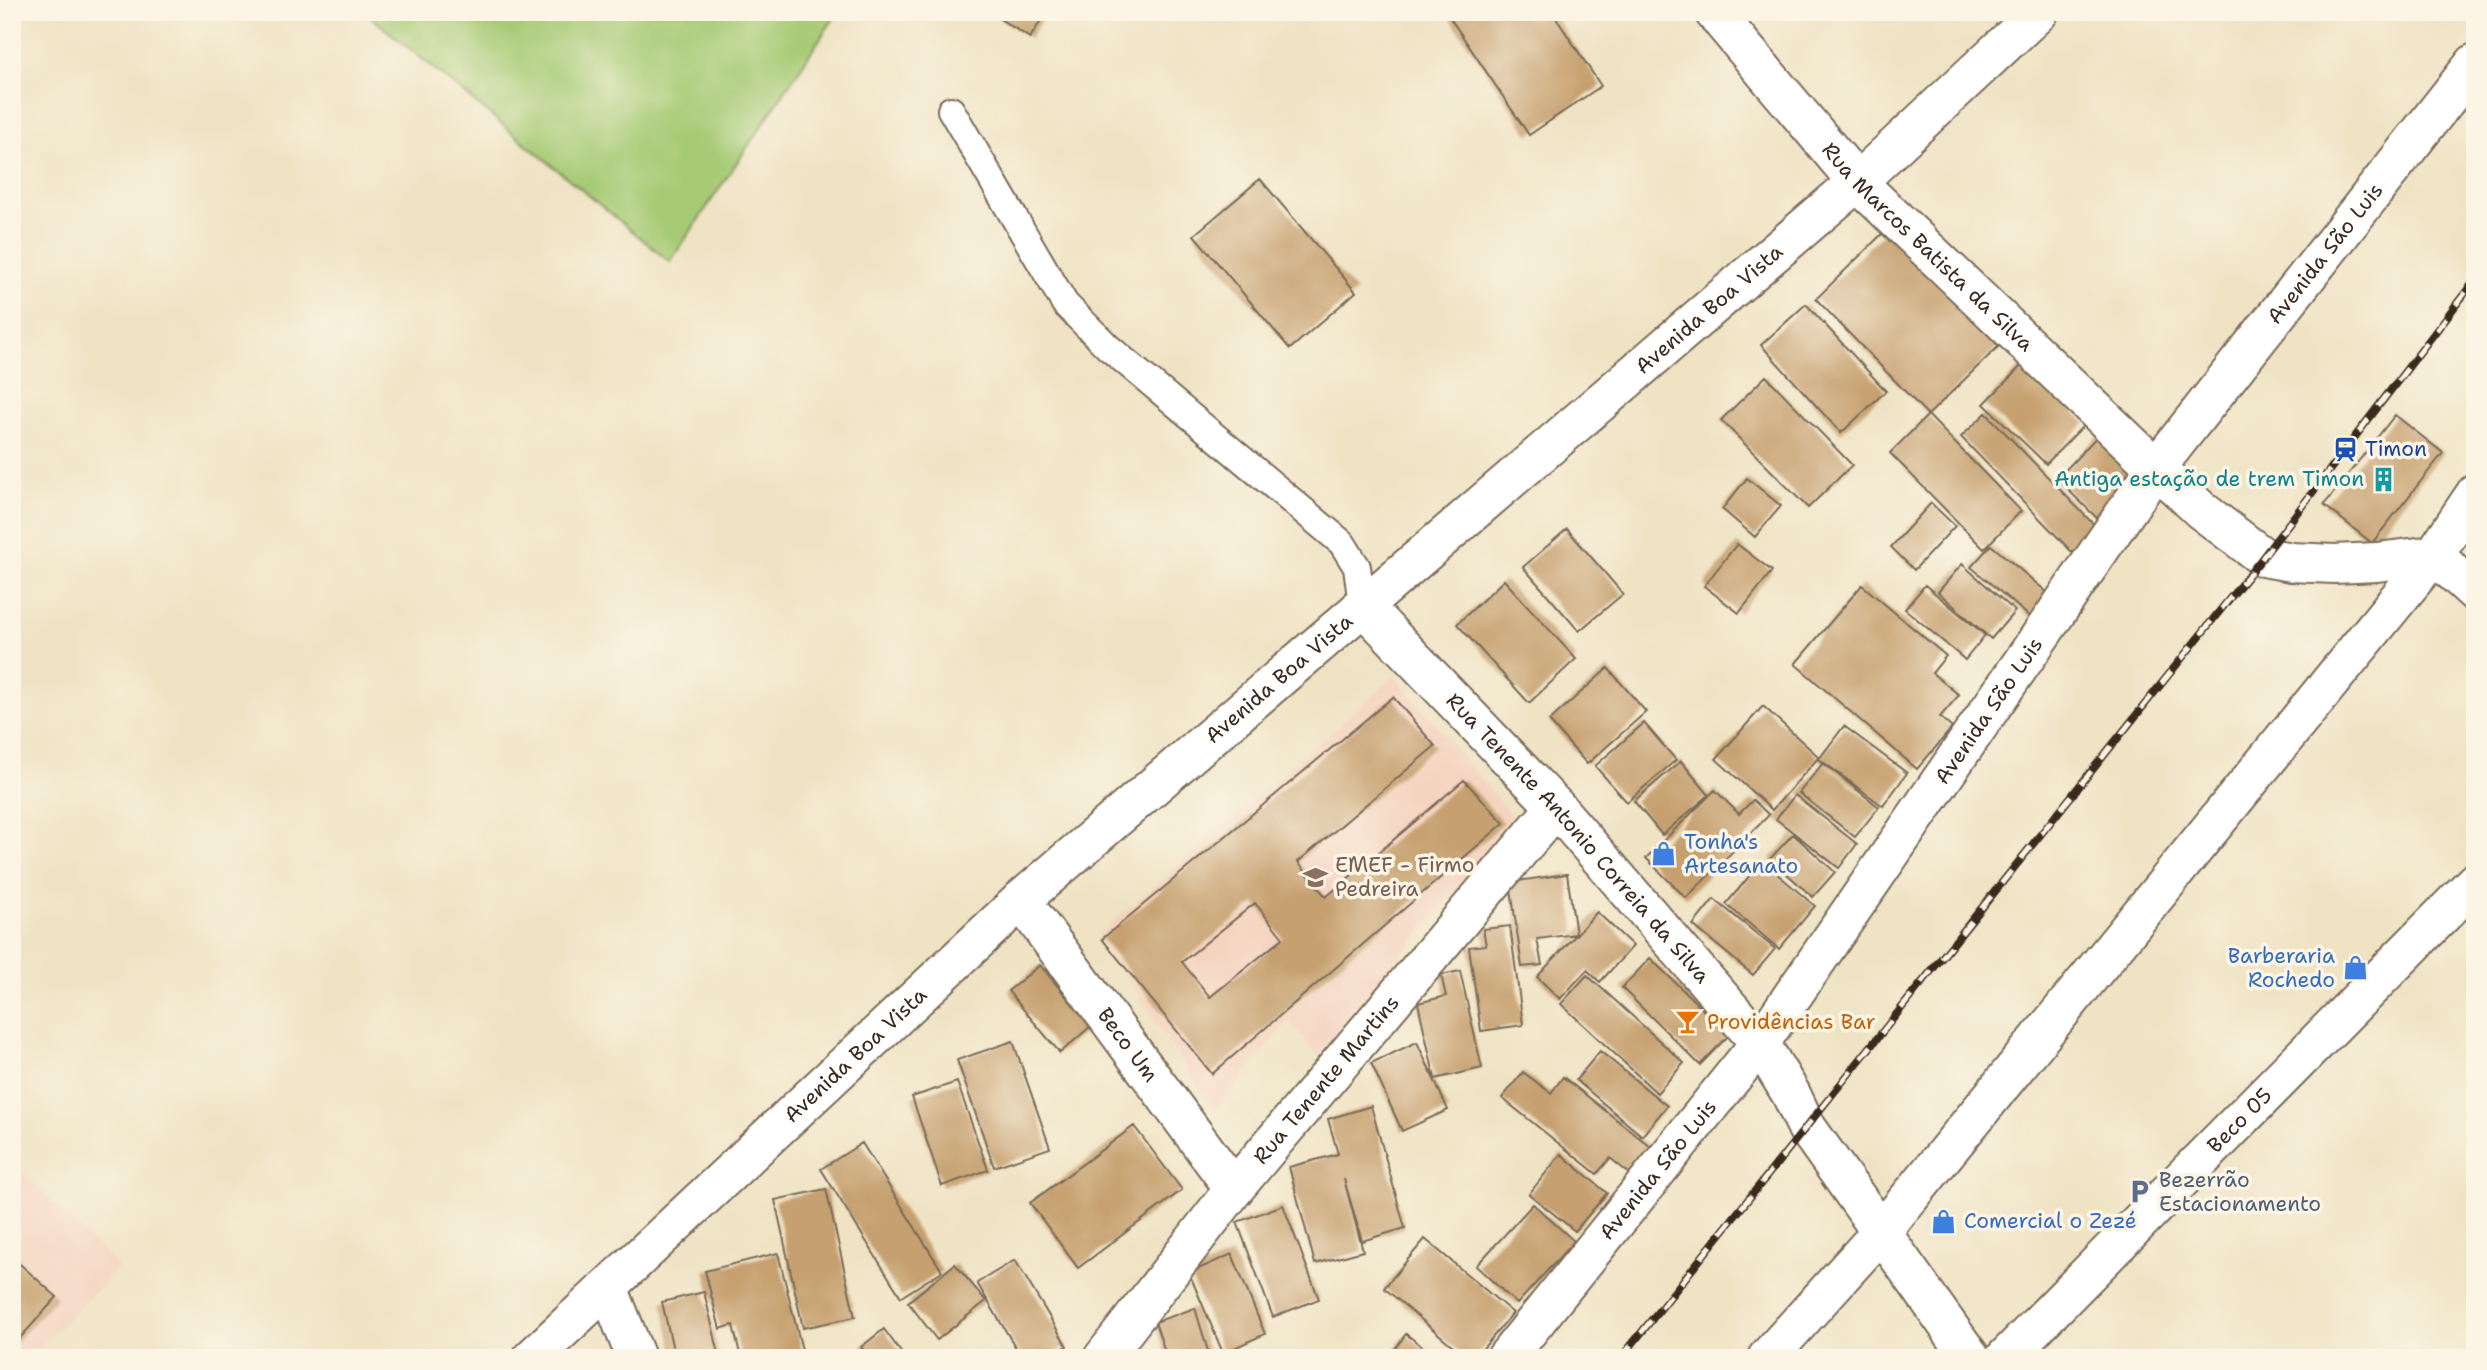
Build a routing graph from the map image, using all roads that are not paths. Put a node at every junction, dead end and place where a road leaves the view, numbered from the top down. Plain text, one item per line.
1 (1714, 12) edge
2 (2039, 12) edge
3 (2475, 64) edge
4 (951, 110) dead end
5 (1857, 182) junction
6 (2156, 468) junction
7 (2475, 494) edge
8 (2434, 555) junction
9 (2475, 592) edge
10 (1362, 606) junction
11 (1556, 807) junction
12 (2475, 881) edge
13 (1021, 901) junction
14 (1760, 1043) junction
15 (1234, 1189) junction
16 (1882, 1231) junction
17 (608, 1287) junction
18 (532, 1358) edge
19 (636, 1358) edge
20 (1103, 1358) edge
21 (1506, 1358) edge
22 (1767, 1358) edge
23 (1971, 1358) edge
24 (2005, 1358) edge

1 - 5 street, Rua Marcos Batista da Silva
2 - 5 street, Avenida Boa Vista
3 - 6 street, Avenida São Luis
4 - 10 lane
5 - 6 street, Rua Marcos Batista da Silva
5 - 10 street, Avenida Boa Vista
6 - 8 street, Rua Marcos Batista da Silva
6 - 14 street, Avenida São Luis
7 - 8 street
8 - 9 street
8 - 16 street
10 - 11 street, Rua Tenente Antonio Correia da Silva
10 - 13 street, Avenida Boa Vista
11 - 14 street, Rua Tenente Antonio Correia da Silva
11 - 15 street, Rua Tenente Martins
12 - 24 street, Beco 05
13 - 15 street, Beco Um
13 - 17 street, Avenida Boa Vista
14 - 16 street, Rua Tenente Antonio Correia da Silva
14 - 21 street, Avenida São Luis
15 - 20 street, Rua Tenente Martins
16 - 22 street
16 - 23 street, Rua Tenente Antonio Correia da Silva
17 - 18 street, Avenida Boa Vista
17 - 19 street

